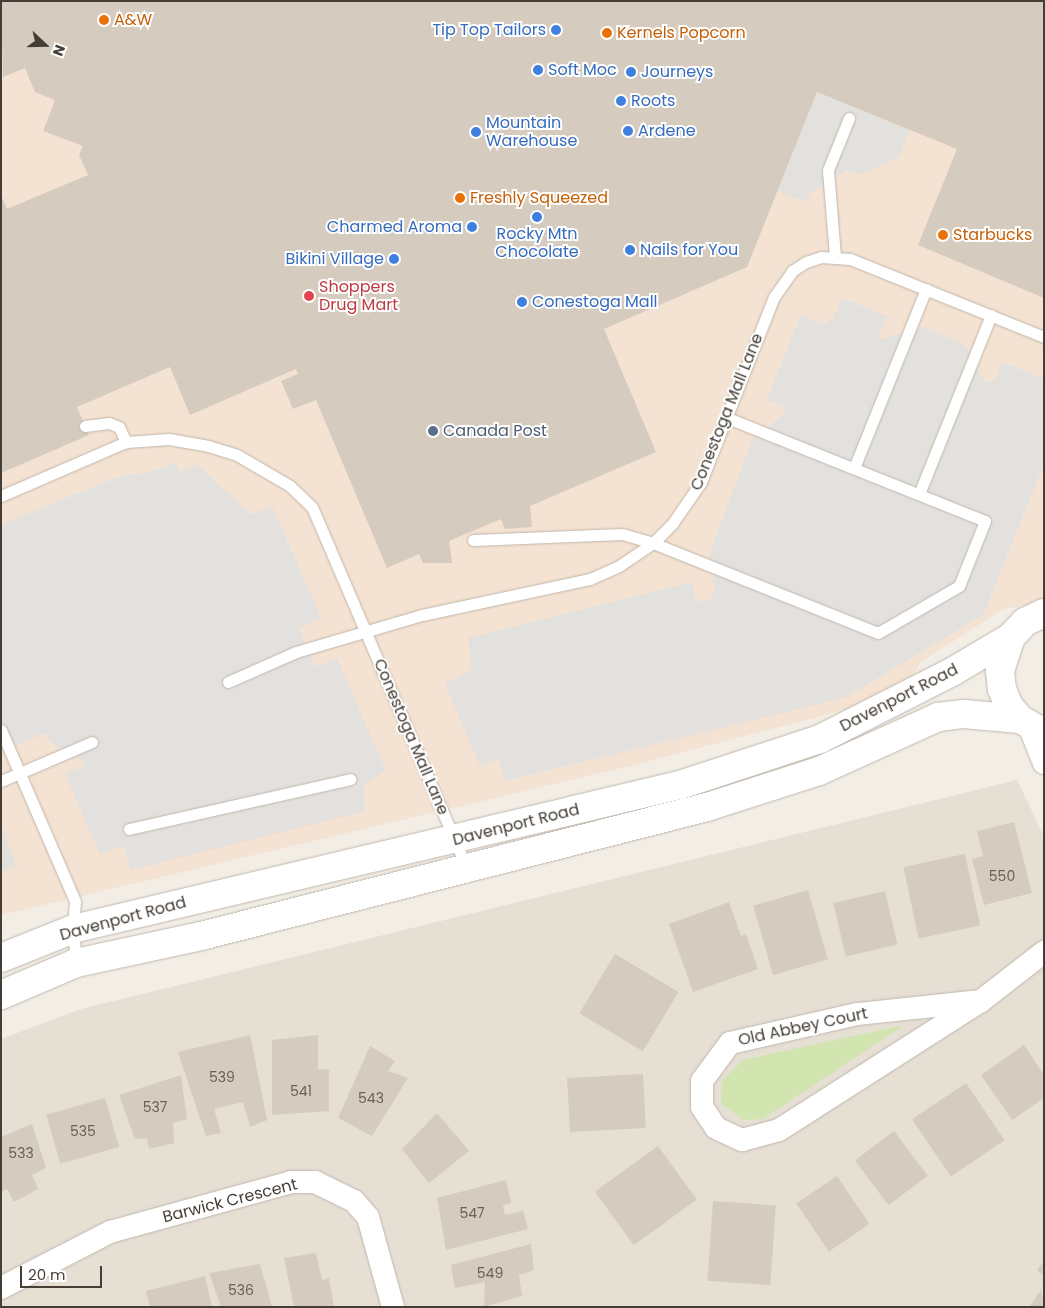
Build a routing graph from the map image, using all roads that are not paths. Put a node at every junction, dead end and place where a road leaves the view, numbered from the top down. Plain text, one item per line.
1 (849, 118) dead end
2 (835, 256) junction
3 (926, 289) junction
4 (991, 315) junction
5 (1044, 337) edge
6 (728, 418) junction
7 (85, 426) dead end
8 (126, 442) junction
9 (854, 468) junction
10 (919, 494) junction
11 (1, 496) edge
12 (473, 540) dead end
13 (653, 542) junction
14 (1042, 611) edge
15 (366, 632) junction
16 (1011, 636) junction
17 (228, 682) dead end
18 (1031, 726) edge
19 (1, 730) edge
20 (92, 742) dead end
21 (1044, 763) edge
22 (20, 773) junction
23 (350, 779) dead end
24 (1, 781) edge
25 (129, 829) dead end
26 (454, 840) junction
27 (467, 869) junction
28 (73, 929) junction
29 (1044, 952) edge
30 (1, 958) edge
31 (76, 963) junction
32 (1, 995) edge
33 (981, 1000) junction
34 (1, 1288) edge
35 (393, 1307) edge

1 - 2 lane
2 - 3 lane, Conestoga Mall Lane
2 - 6 lane, Conestoga Mall Lane
3 - 4 lane, Conestoga Mall Lane
3 - 9 lane
4 - 5 lane, Conestoga Mall Lane
4 - 10 lane
6 - 9 lane
6 - 13 lane, Conestoga Mall Lane
7 - 8 lane
8 - 11 lane, Conestoga Mall Lane
8 - 15 lane, Conestoga Mall Lane
9 - 10 lane
10 - 13 lane
12 - 13 lane
13 - 15 lane, Conestoga Mall Lane
14 - 16 street, Davenport Road
15 - 17 lane
15 - 26 lane, Conestoga Mall Lane
16 - 18 street
16 - 26 street, Davenport Road
18 - 21 street
18 - 27 street, Davenport Road
19 - 22 lane
20 - 22 lane
22 - 24 lane
22 - 28 lane
23 - 25 lane
26 - 27 lane, Conestoga Mall Lane
26 - 28 street, Davenport Road
27 - 31 street, Davenport Road
28 - 30 street, Davenport Road
28 - 31 lane
29 - 33 street, Old Abbey Court
31 - 32 street, Davenport Road
33 - 33 street, Old Abbey Court
34 - 35 street, Barwick Crescent

